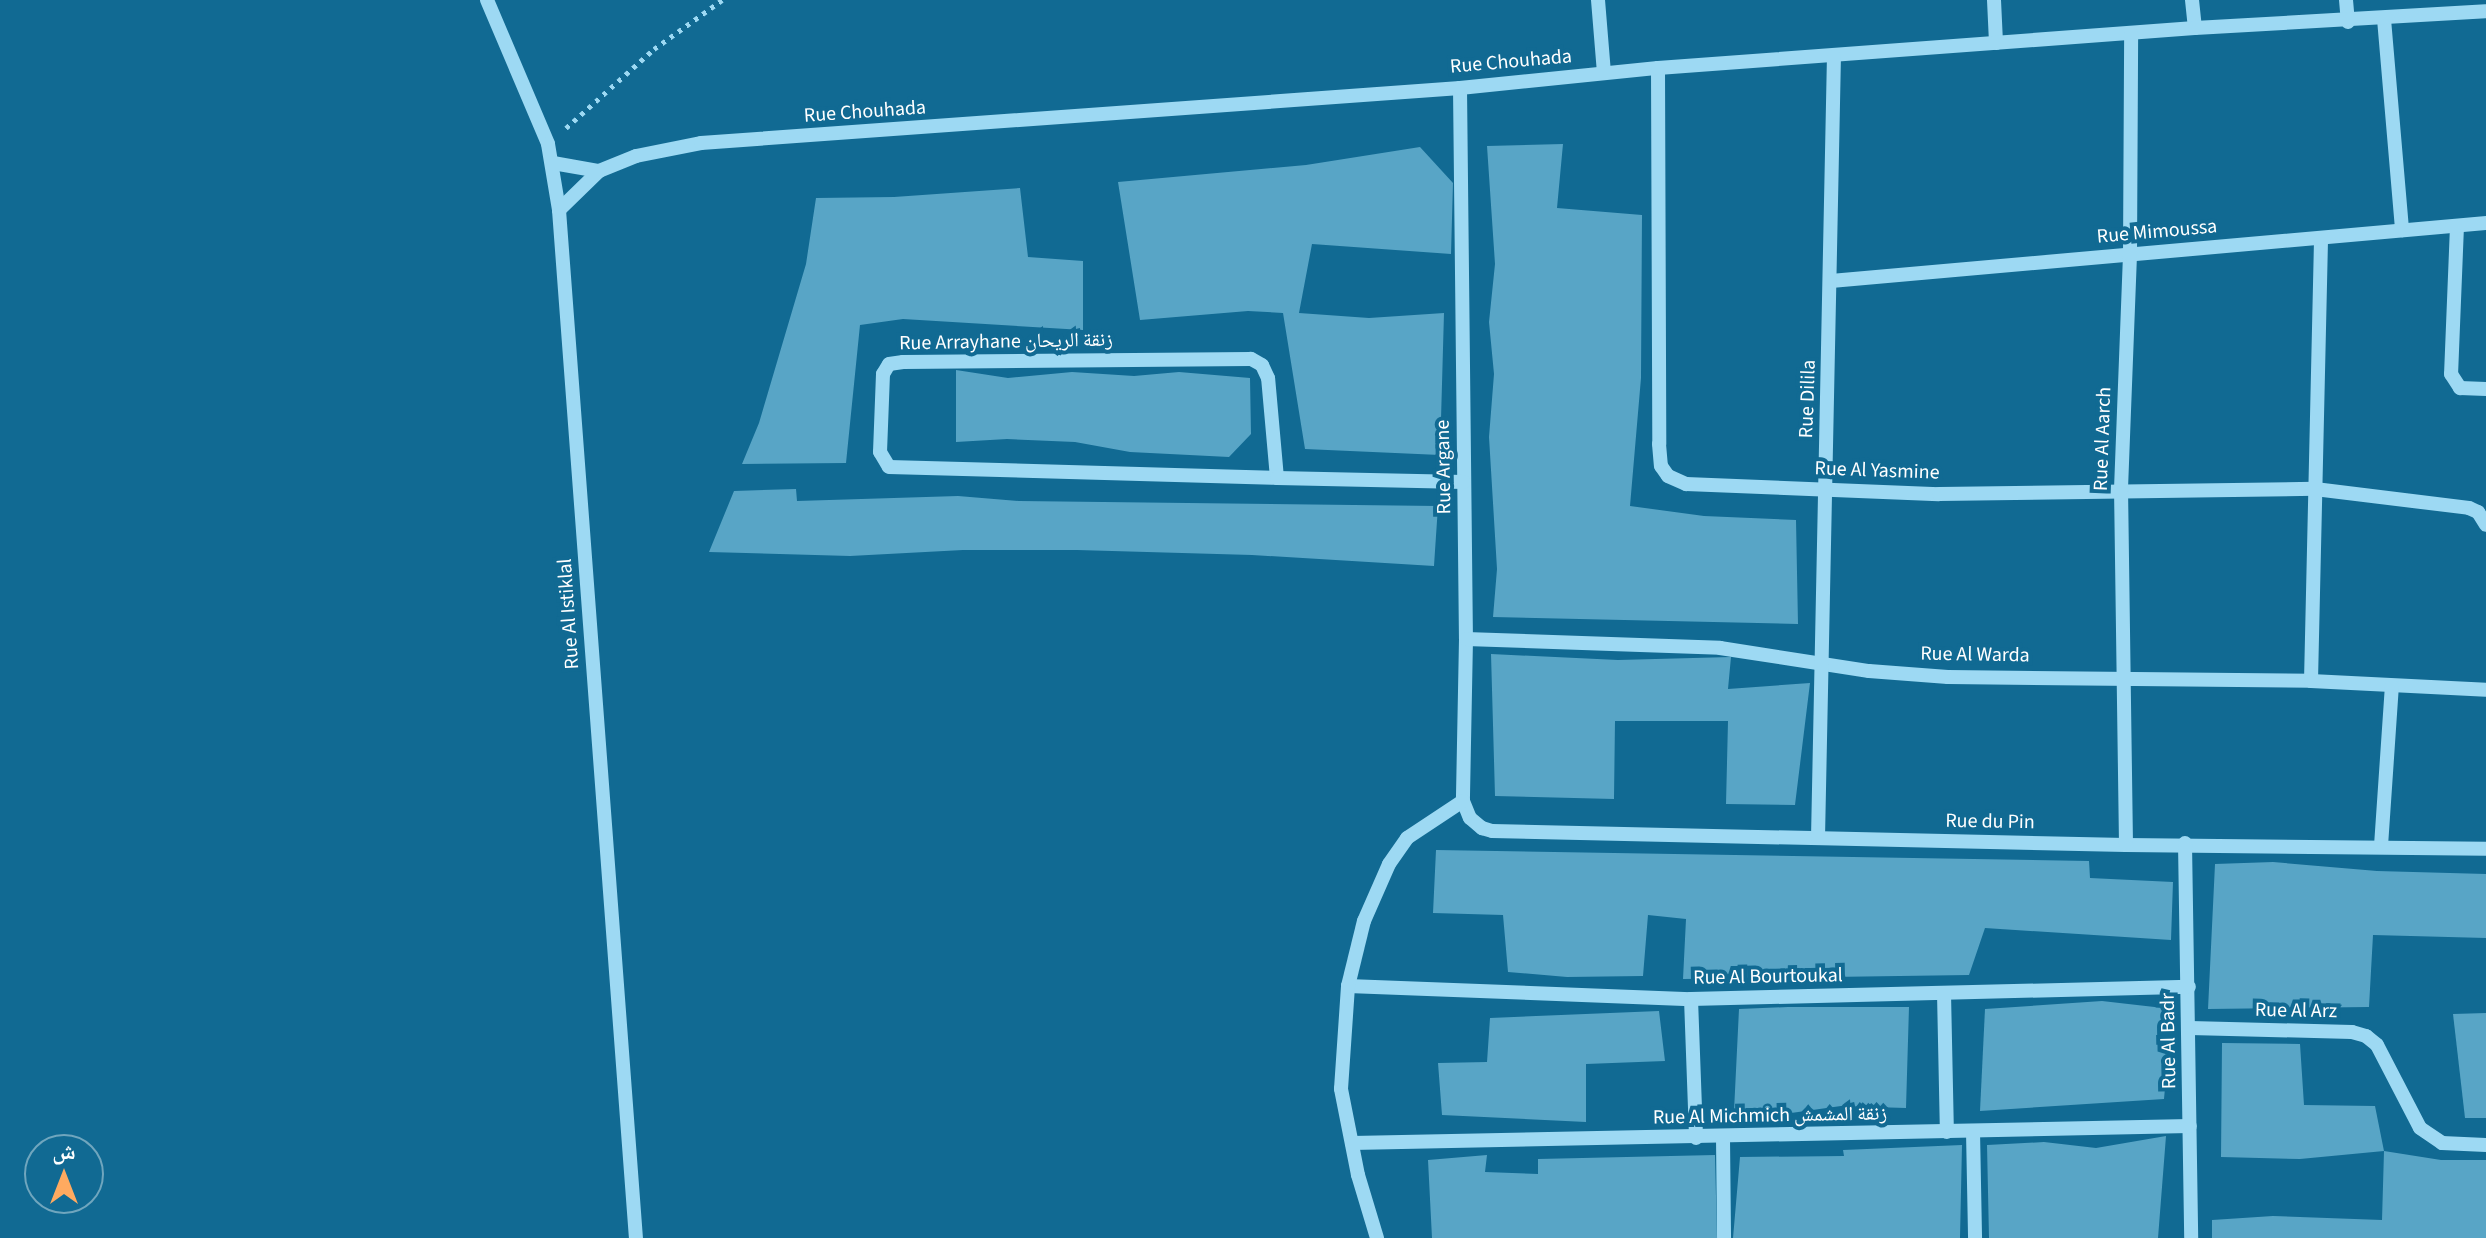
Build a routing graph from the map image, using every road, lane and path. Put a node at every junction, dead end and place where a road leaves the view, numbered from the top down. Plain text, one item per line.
1 (487, 0) edge
2 (722, 0) edge
3 (1598, 0) edge
4 (1994, 0) edge
5 (2192, 0) edge
6 (2346, 0) edge
7 (2486, 11) edge
8 (2384, 19) junction
9 (2348, 22) junction
10 (2195, 28) junction
11 (2131, 34) junction
12 (1996, 43) junction
13 (1834, 57) junction
14 (1658, 68) junction
15 (1604, 73) junction
16 (1460, 88) junction
17 (548, 144) junction
18 (553, 163) junction
19 (599, 171) junction
20 (559, 210) junction
21 (2486, 223) edge
22 (2457, 226) junction
23 (2402, 230) junction
24 (2321, 238) junction
25 (2130, 254) junction
26 (1831, 281) junction
27 (2486, 389) edge
28 (1277, 478) junction
29 (1464, 482) junction
30 (1826, 488) junction
31 (2121, 489) junction
32 (2315, 489) junction
33 (2486, 525) edge
34 (1466, 639) junction
35 (1823, 662) junction
36 (2124, 677) junction
37 (2311, 681) junction
38 (2392, 686) junction
39 (2486, 690) edge
40 (1463, 801) junction
41 (1818, 838) junction
42 (2185, 843) junction
43 (2126, 845) junction
44 (2381, 846) junction
45 (2486, 849) edge
46 (1348, 986) junction
47 (2189, 987) junction
48 (1944, 993) junction
49 (1691, 999) junction
50 (2190, 1028) junction
51 (2190, 1126) junction
52 (1973, 1131) junction
53 (1947, 1132) junction
54 (1696, 1138) junction
55 (1723, 1138) junction
56 (1352, 1143) junction
57 (2486, 1145) edge
58 (636, 1238) edge
59 (1377, 1238) edge
60 (1724, 1238) edge
61 (1975, 1238) edge
62 (2191, 1238) edge

1 - 17 street, Rue Al Istiklal
2 - 17 path
3 - 15 street
4 - 12 street
5 - 10 street
6 - 9 street
7 - 8 street, Rue Chouhada
8 - 9 street, Rue Chouhada
8 - 23 street
9 - 10 street, Rue Chouhada
10 - 11 street, Rue Chouhada
11 - 12 street, Rue Chouhada
11 - 25 street, Rue Al Aarch
12 - 13 street, Rue Chouhada
13 - 14 street, Rue Chouhada
13 - 26 street, Rue Dilila
14 - 15 street, Rue Chouhada
14 - 30 street, Rue Al Yasmine
15 - 16 street, Rue Chouhada
16 - 19 street, Rue Chouhada
16 - 29 street, Rue Argane
17 - 18 street, Rue Al Istiklal
18 - 19 street
18 - 20 street, Rue Al Istiklal
19 - 20 street, Rue Chouhada
20 - 58 street, Rue Al Istiklal
21 - 22 street, Rue Mimoussa
22 - 23 street, Rue Mimoussa
22 - 27 street
23 - 24 street, Rue Mimoussa
24 - 25 street, Rue Mimoussa
24 - 32 street
25 - 26 street, Rue Mimoussa
25 - 31 street, Rue Al Aarch
26 - 30 street, Rue Dilila
28 - 28 street, Rue Arrayhane زنقة الريحان
28 - 29 street, Rue Arrayhane زنقة الريحان
29 - 34 street, Rue Argane
30 - 31 street, Rue Al Yasmine
30 - 35 street, Rue Dilila
31 - 32 street, Rue Al Yasmine
31 - 36 street, Rue Al Aarch
32 - 33 street, Rue Al Yasmine
32 - 37 street
34 - 35 street, Rue Al Warda
34 - 40 street, Rue Argane
35 - 36 street, Rue Al Warda
35 - 41 street, Rue Dilila
36 - 37 street, Rue Al Warda
36 - 43 street, Rue Al Aarch
37 - 38 street, Rue Al Warda
38 - 39 street, Rue Al Warda
38 - 44 street
40 - 41 street, Rue du Pin
40 - 46 street
41 - 43 street, Rue du Pin
42 - 43 street, Rue du Pin
42 - 44 street, Rue du Pin
42 - 47 street, Rue Al Badr
44 - 45 street, Rue du Pin
46 - 49 street, Rue Al Bourtoukal
46 - 56 street
47 - 48 street, Rue Al Bourtoukal
47 - 50 street, Rue Al Badr
48 - 49 street, Rue Al Bourtoukal
48 - 53 street
49 - 54 street
50 - 51 street, Rue Al Badr
50 - 57 street, Rue Al Arz
51 - 52 street, Rue Al Michmich زنقة المشمش
51 - 62 street, Rue Al Badr
52 - 53 street, Rue Al Michmich زنقة المشمش
52 - 61 street
53 - 55 street, Rue Al Michmich زنقة المشمش
54 - 55 street, Rue Al Michmich زنقة المشمش
54 - 56 street, Rue Al Michmich زنقة المشمش
55 - 60 street
56 - 59 street

